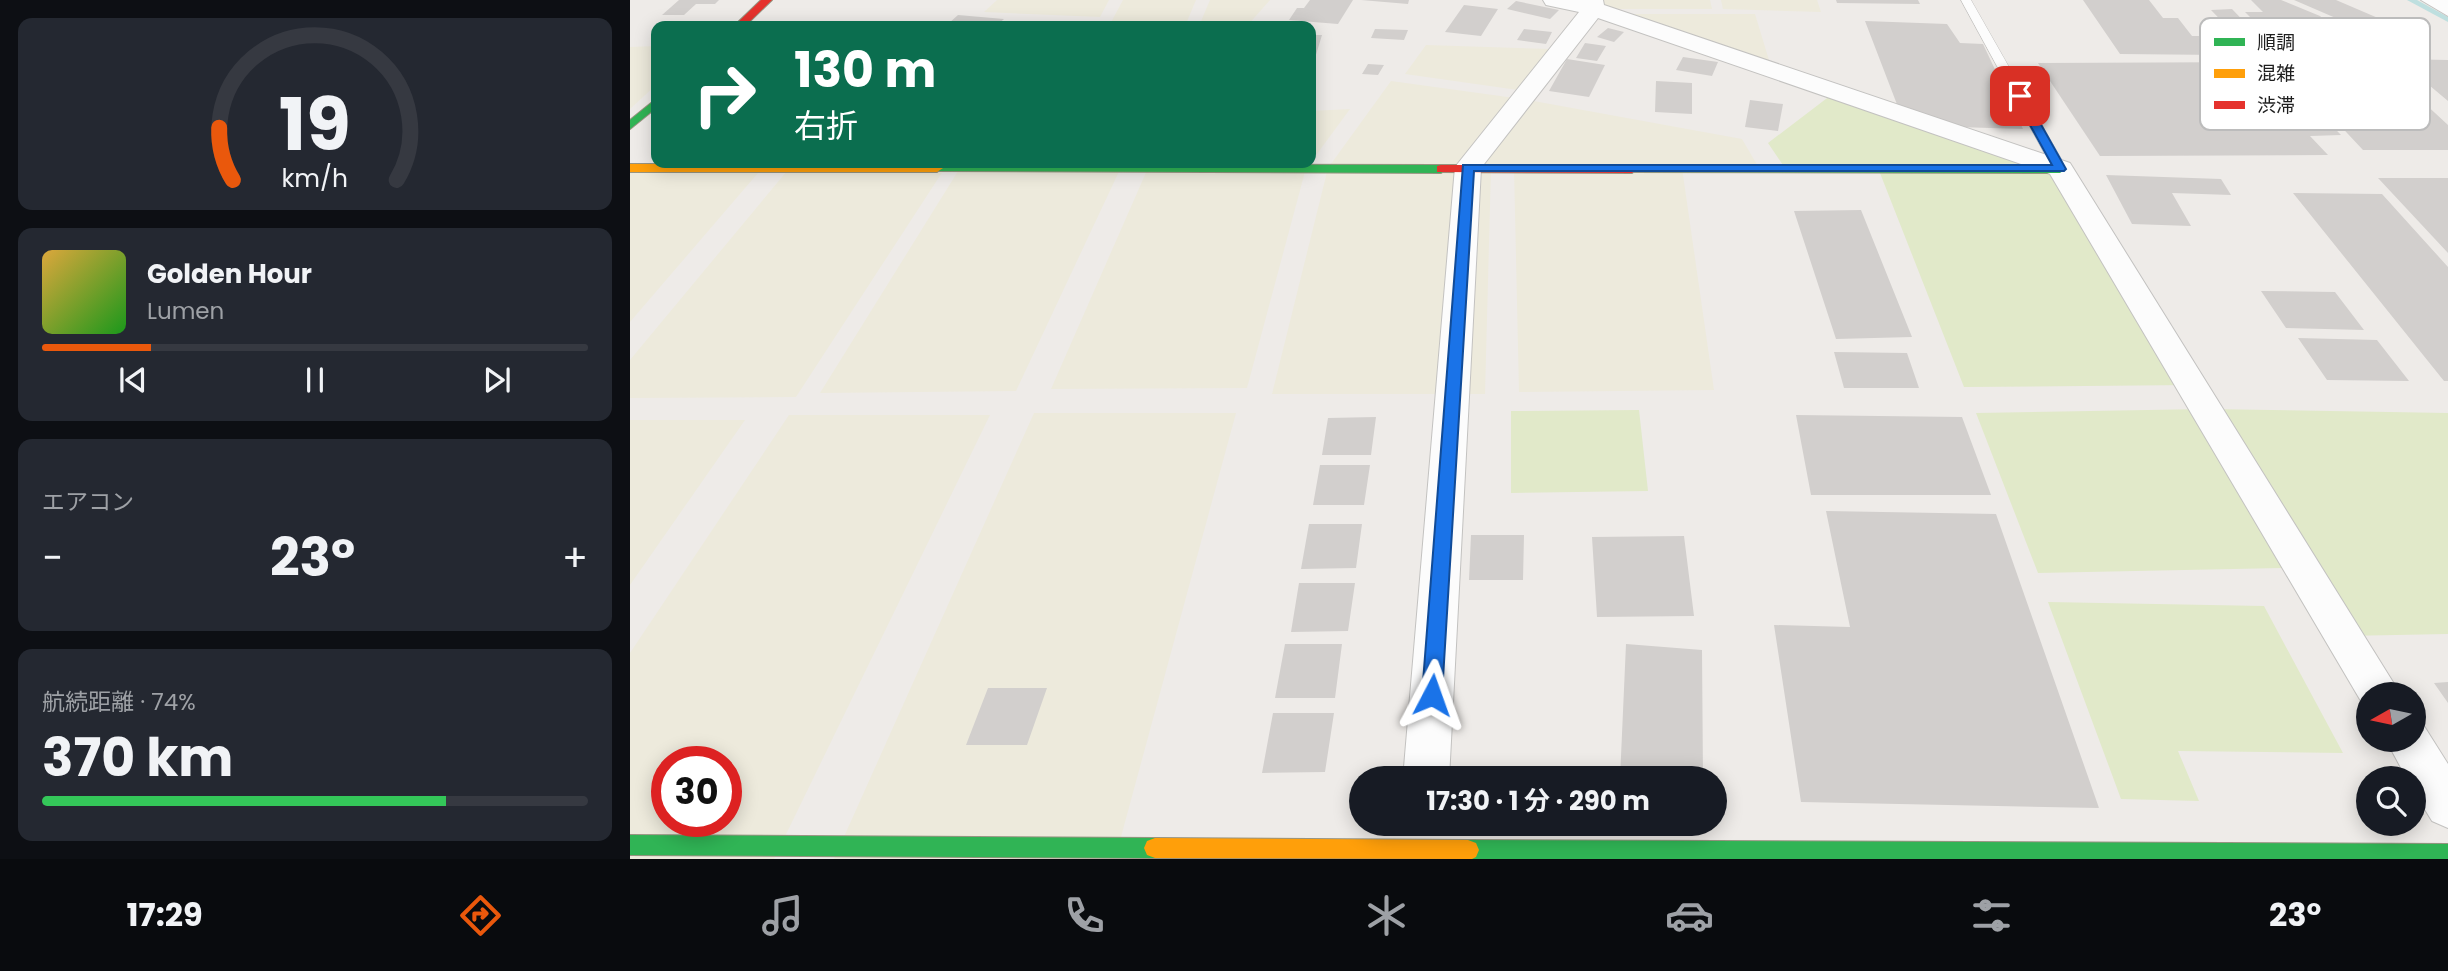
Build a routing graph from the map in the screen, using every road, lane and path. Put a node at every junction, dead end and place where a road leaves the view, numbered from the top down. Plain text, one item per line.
1 (767, 0) edge
2 (1554, 0) edge
3 (1966, 0) edge
4 (2432, 0) edge
5 (1593, 5) edge
6 (2448, 9) edge
7 (744, 21) edge
8 (651, 107) edge
9 (630, 126) edge
10 (1316, 166) edge
11 (1468, 167) junction
12 (630, 168) edge
13 (651, 168) edge
14 (2060, 169) junction
15 (2372, 682) edge
16 (2415, 752) edge
17 (1427, 766) edge
18 (2448, 806) edge
19 (1422, 844) edge
20 (630, 845) edge
21 (2448, 855) edge

1 - 7 street
2 - 5 street
3 - 14 lane
4 - 6 street
5 - 11 street
5 - 14 street
8 - 9 street
10 - 11 street
11 - 14 street
11 - 17 street
12 - 13 street
14 - 15 street
16 - 18 street
19 - 20 street
19 - 21 street

